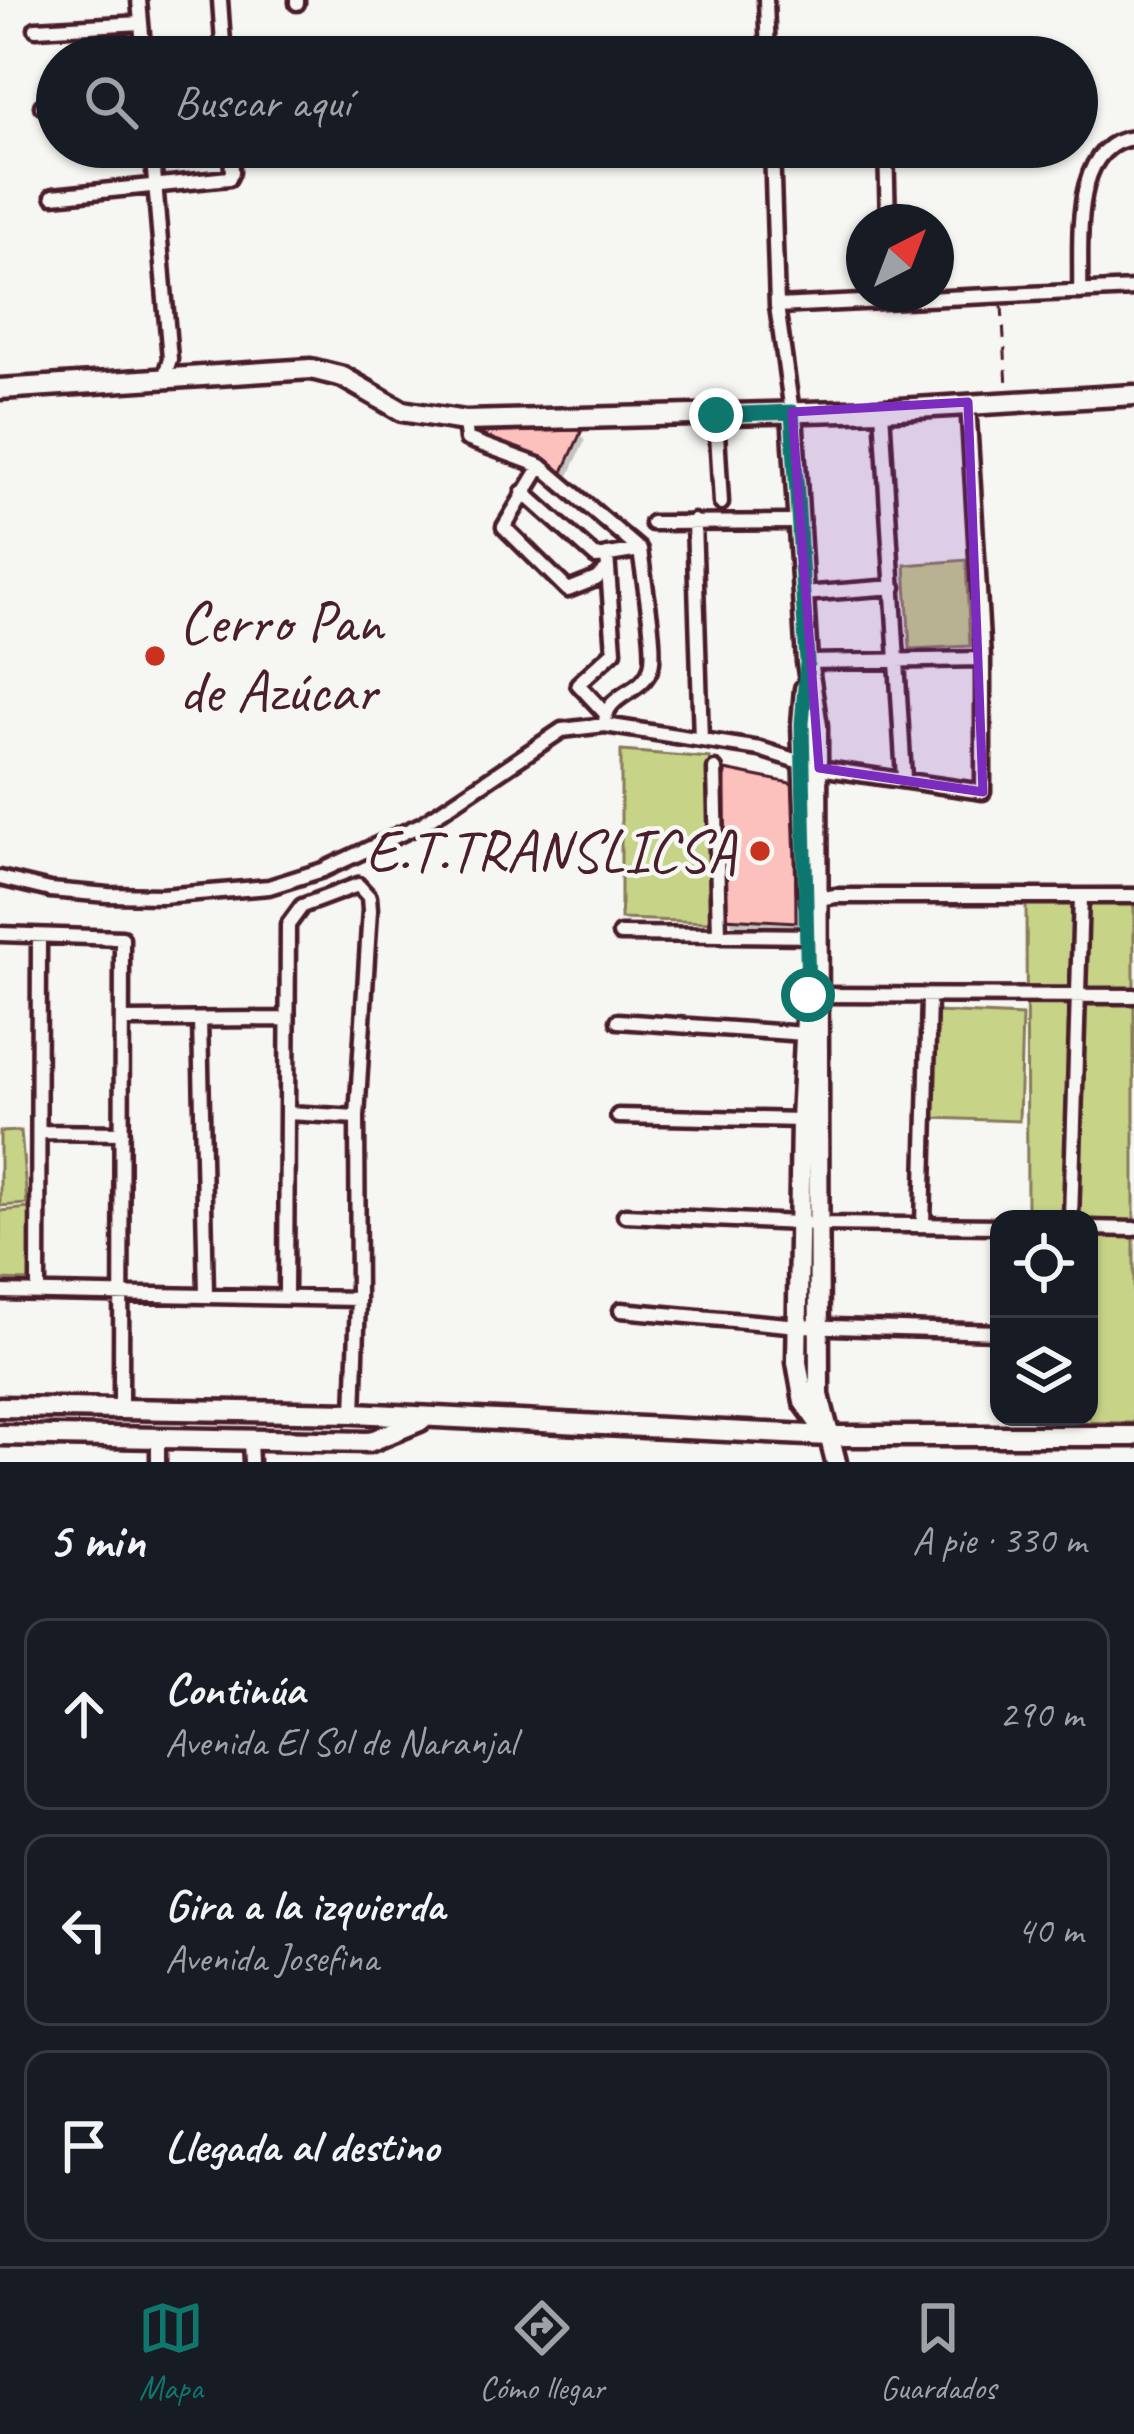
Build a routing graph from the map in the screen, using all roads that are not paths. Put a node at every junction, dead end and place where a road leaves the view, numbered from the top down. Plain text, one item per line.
1 (139, 0) edge
2 (220, 0) edge
3 (766, 0) edge
4 (141, 23) junction
5 (36, 29) dead end
6 (142, 36) edge
7 (223, 36) edge
8 (767, 36) edge
9 (1134, 138) edge
10 (1098, 163) edge
11 (154, 168) edge
12 (232, 168) edge
13 (773, 168) edge
14 (887, 168) edge
15 (1095, 168) edge
16 (155, 185) junction
17 (53, 196) dead end
18 (888, 204) edge
19 (1134, 290) edge
20 (1080, 292) junction
21 (954, 297) edge
22 (846, 301) edge
23 (777, 306) junction
24 (164, 378) junction
25 (0, 389) edge
26 (1134, 395) edge
27 (968, 402) junction
28 (882, 410) junction
29 (792, 412) junction
30 (716, 415) junction
31 (465, 421) junction
32 (541, 466) junction
33 (523, 492) junction
34 (721, 503) dead end
35 (694, 521) junction
36 (797, 522) junction
37 (652, 523) dead end
38 (640, 550) junction
39 (607, 562) junction
40 (894, 587) junction
41 (802, 594) junction
42 (983, 659) junction
43 (807, 662) junction
44 (900, 663) junction
45 (604, 718) junction
46 (701, 740) junction
47 (811, 766) junction
48 (715, 769) dead end
49 (904, 778) junction
50 (0, 878) edge
51 (1081, 896) junction
52 (1134, 896) edge
53 (814, 900) junction
54 (0, 934) edge
55 (620, 934) dead end
56 (719, 934) junction
57 (39, 936) junction
58 (814, 936) junction
59 (814, 996) junction
60 (1077, 996) junction
61 (1134, 996) edge
62 (929, 998) junction
63 (287, 1018) junction
64 (200, 1020) junction
65 (122, 1021) junction
66 (618, 1022) dead end
67 (805, 1034) junction
68 (288, 1113) junction
69 (618, 1116) dead end
70 (357, 1117) junction
71 (801, 1120) junction
72 (40, 1132) junction
73 (122, 1133) junction
74 (1071, 1210) edge
75 (625, 1215) dead end
76 (811, 1224) junction
77 (923, 1225) junction
78 (990, 1226) edge
79 (1098, 1228) edge
80 (1134, 1229) edge
81 (0, 1292) edge
82 (38, 1293) junction
83 (122, 1294) junction
84 (206, 1294) junction
85 (286, 1295) junction
86 (358, 1299) junction
87 (621, 1310) dead end
88 (799, 1326) junction
89 (820, 1327) junction
90 (990, 1332) edge
91 (121, 1406) junction
92 (0, 1407) edge
93 (354, 1413) junction
94 (430, 1417) junction
95 (1044, 1426) edge
96 (1071, 1426) edge
97 (0, 1435) edge
98 (829, 1436) junction
99 (1134, 1436) edge
100 (158, 1438) junction
101 (250, 1441) junction
102 (158, 1462) edge
103 (251, 1462) edge
104 (836, 1462) edge

1 - 4 street
2 - 7 street
3 - 8 street
4 - 5 street
4 - 6 street
9 - 10 street
11 - 16 street
12 - 16 street
13 - 23 street
14 - 18 street
15 - 20 street
16 - 17 street
16 - 24 street
19 - 20 street
20 - 21 street
22 - 23 street
23 - 29 street
24 - 25 street
24 - 31 street
26 - 27 street
27 - 28 street
27 - 42 street
28 - 29 street
28 - 40 street
29 - 30 street
29 - 36 street
30 - 31 street
30 - 34 street
31 - 32 street
32 - 33 street
32 - 38 street
33 - 39 street
33 - 39 street
35 - 36 street
35 - 37 street
35 - 46 street
36 - 41 street
38 - 39 street
38 - 45 street
39 - 45 street
40 - 41 street
40 - 44 street
41 - 43 street
42 - 44 street
42 - 49 street
43 - 44 street
43 - 47 street
44 - 49 street
45 - 46 street
45 - 50 street
46 - 47 street
47 - 49 street
47 - 53 street
48 - 56 street
51 - 52 street
51 - 53 street
51 - 60 street
53 - 58 street
54 - 57 street
55 - 56 street
56 - 58 street
57 - 65 street
57 - 72 street
58 - 59 street
59 - 62 street
59 - 67 street
59 - 76 street
60 - 61 street
60 - 62 street
60 - 74 street
62 - 77 street
63 - 64 street
63 - 68 street
63 - 70 street
64 - 65 street
64 - 84 street
65 - 73 street
66 - 67 street
67 - 71 street
68 - 70 street
68 - 85 street
69 - 71 street
70 - 86 street
71 - 76 street
72 - 73 street
72 - 82 street
73 - 83 street
75 - 76 street
76 - 77 street
76 - 88 street
76 - 89 street
77 - 78 street
79 - 80 street
81 - 82 street
82 - 83 street
83 - 84 street
83 - 91 street
84 - 85 street
85 - 86 street
86 - 93 street
87 - 88 street
88 - 89 street
88 - 98 street
89 - 90 street
89 - 98 street
91 - 92 street
91 - 93 street
93 - 94 street
94 - 98 street
94 - 101 street
95 - 98 street
96 - 99 street
97 - 100 street
98 - 104 street
100 - 101 street
100 - 102 street
101 - 103 street

